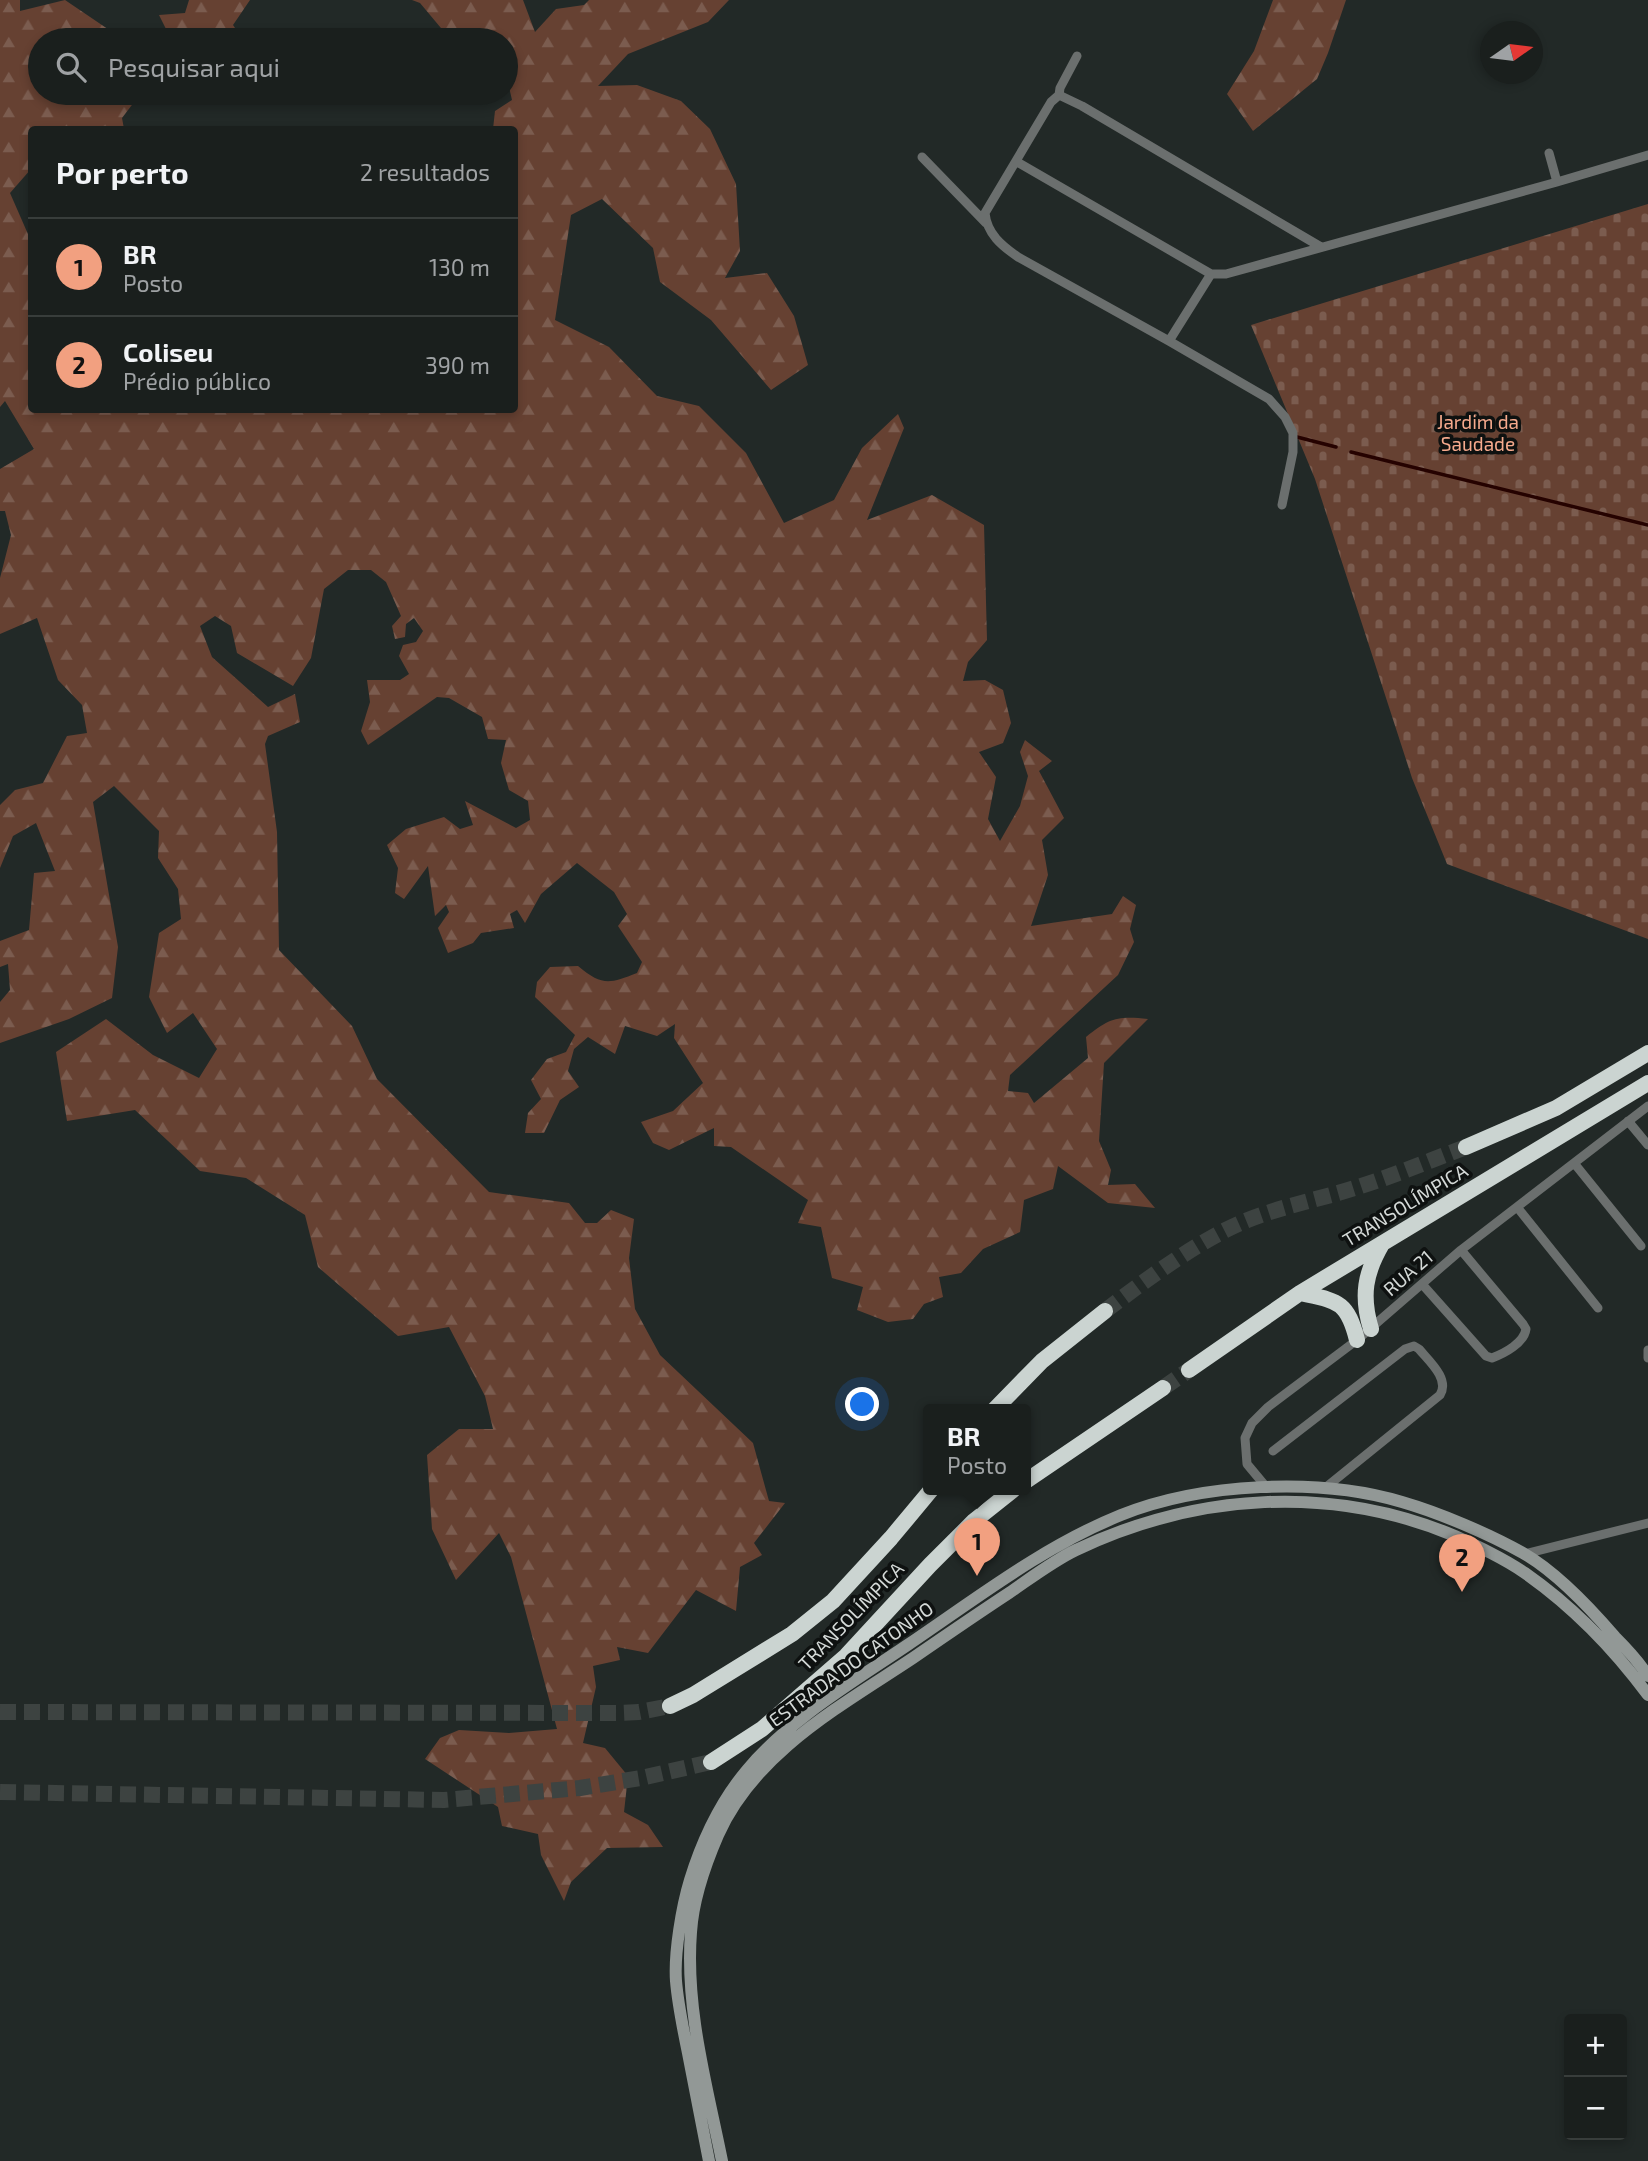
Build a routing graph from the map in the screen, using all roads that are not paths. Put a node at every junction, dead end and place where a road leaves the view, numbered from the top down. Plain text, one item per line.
1 (1077, 56) dead end
2 (1059, 95) junction
3 (1549, 153) dead end
4 (1648, 155) edge
5 (922, 157) dead end
6 (1017, 162) junction
7 (1557, 182) junction
8 (986, 223) junction
9 (1321, 247) junction
10 (1211, 274) junction
11 (1169, 341) junction
12 (1282, 505) dead end
13 (1648, 1053) edge
14 (1648, 1083) edge
15 (1648, 1106) edge
16 (1628, 1121) junction
17 (1648, 1145) edge
18 (1466, 1147) tunnel mouth
19 (1574, 1163) junction
20 (1517, 1207) junction
21 (1382, 1243) junction
22 (1641, 1246) dead end
23 (1461, 1250) junction
24 (1422, 1284) junction
25 (1300, 1293) junction
26 (1598, 1308) dead end
27 (1105, 1311) tunnel mouth
28 (1371, 1329) junction
29 (1357, 1340) junction
30 (1648, 1350) edge
31 (1648, 1358) edge
32 (1189, 1370) tunnel mouth
33 (1163, 1388) tunnel mouth
34 (1000, 1404) edge
35 (1273, 1451) dead end
36 (1031, 1478) edge
37 (1267, 1488) junction
38 (1325, 1488) junction
39 (927, 1495) edge
40 (1007, 1495) edge
41 (1648, 1522) edge
42 (1525, 1554) junction
43 (1648, 1676) edge
44 (1648, 1695) edge
45 (670, 1706) tunnel mouth
46 (712, 1762) tunnel mouth
47 (709, 2161) edge
48 (722, 2161) edge

1 - 2 street
2 - 6 street
2 - 9 street
3 - 7 street
4 - 7 street
5 - 8 street
6 - 8 street
6 - 10 street
7 - 9 street
8 - 11 street
9 - 10 street
10 - 11 street
11 - 12 street
13 - 18 highway, TRANSOLÍMPICA
14 - 21 highway, TRANSOLÍMPICA
15 - 16 street, RUA 21
16 - 17 street
16 - 19 street, RUA 21
19 - 20 street, RUA 21
19 - 22 street
20 - 23 street, RUA 21
20 - 26 street
21 - 25 highway, TRANSOLÍMPICA
21 - 28 highway
23 - 24 street, RUA 21
23 - 24 street
24 - 28 street, RUA 21
25 - 29 highway
25 - 32 highway, TRANSOLÍMPICA
27 - 34 highway
28 - 29 street, RUA 21
29 - 37 street, RUA 21
30 - 31 street
33 - 36 highway
35 - 38 street
37 - 38 main road, ESTRADA DO CATONHO
37 - 47 main road, ESTRADA DO CATONHO
38 - 42 main road, ESTRADA DO CATONHO
39 - 45 highway, TRANSOLÍMPICA
40 - 46 highway, TRANSOLÍMPICA
41 - 42 street
42 - 43 main road, ESTRADA DO CATONHO
44 - 48 main road, ESTRADA DO CATONHO

